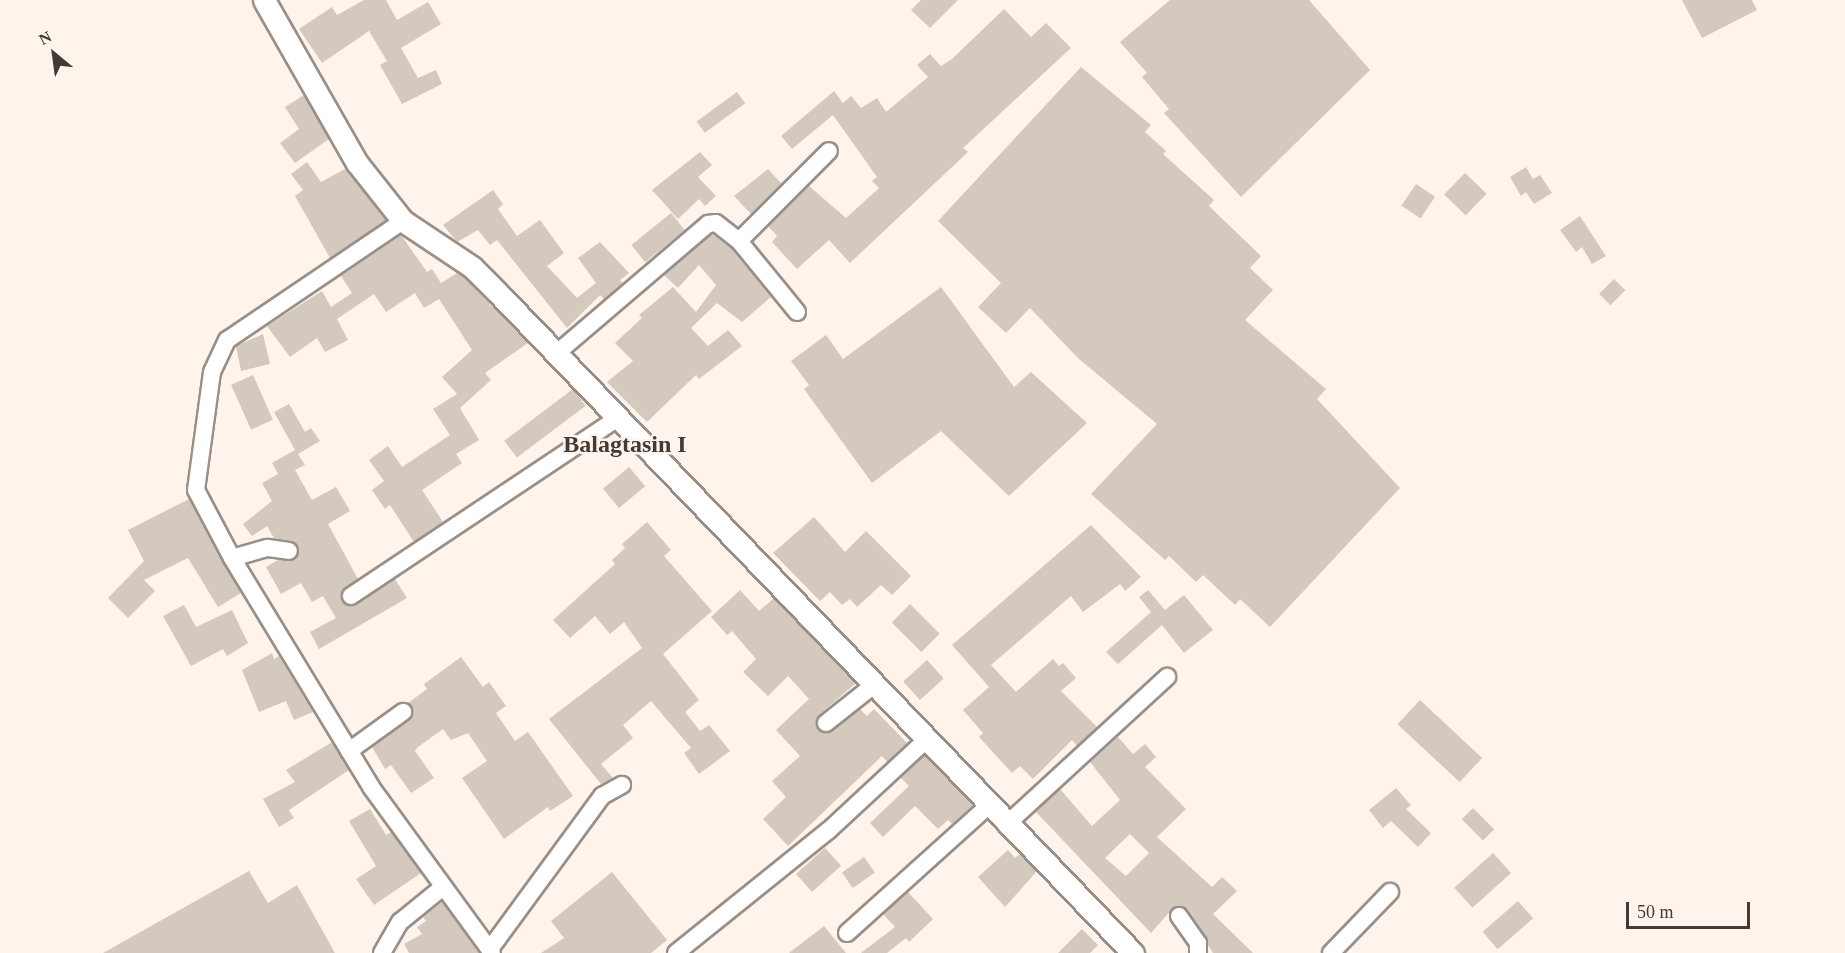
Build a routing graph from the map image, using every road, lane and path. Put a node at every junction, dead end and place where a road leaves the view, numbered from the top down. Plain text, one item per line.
1 (264, 0) edge
2 (829, 151) dead end
3 (403, 221) junction
4 (739, 241) junction
5 (797, 312) dead end
6 (558, 353) junction
7 (619, 417) junction
8 (289, 551) dead end
9 (232, 558) junction
10 (351, 596) dead end
11 (1167, 677) dead end
12 (874, 685) junction
13 (403, 712) dead end
14 (825, 723) dead end
15 (926, 741) junction
16 (349, 751) junction
17 (622, 785) dead end
18 (988, 806) junction
19 (1006, 825) junction
20 (443, 887) junction
21 (1390, 892) dead end
22 (1179, 916) dead end
23 (847, 933) dead end
24 (491, 951) edge
25 (382, 953) edge
26 (676, 953) edge
27 (1133, 953) edge
28 (1198, 953) edge
29 (1331, 953) edge

1 - 3 street
2 - 4 street
3 - 6 street
3 - 9 street
4 - 5 street
4 - 6 street
6 - 7 street
7 - 10 street
7 - 12 street
8 - 9 street
9 - 16 street
11 - 19 street
12 - 14 street
12 - 15 street
13 - 16 street
15 - 18 street
15 - 26 street
16 - 20 street
17 - 24 street
18 - 19 street
18 - 23 street
19 - 27 street
20 - 24 street
20 - 25 street
21 - 29 street
22 - 28 street

